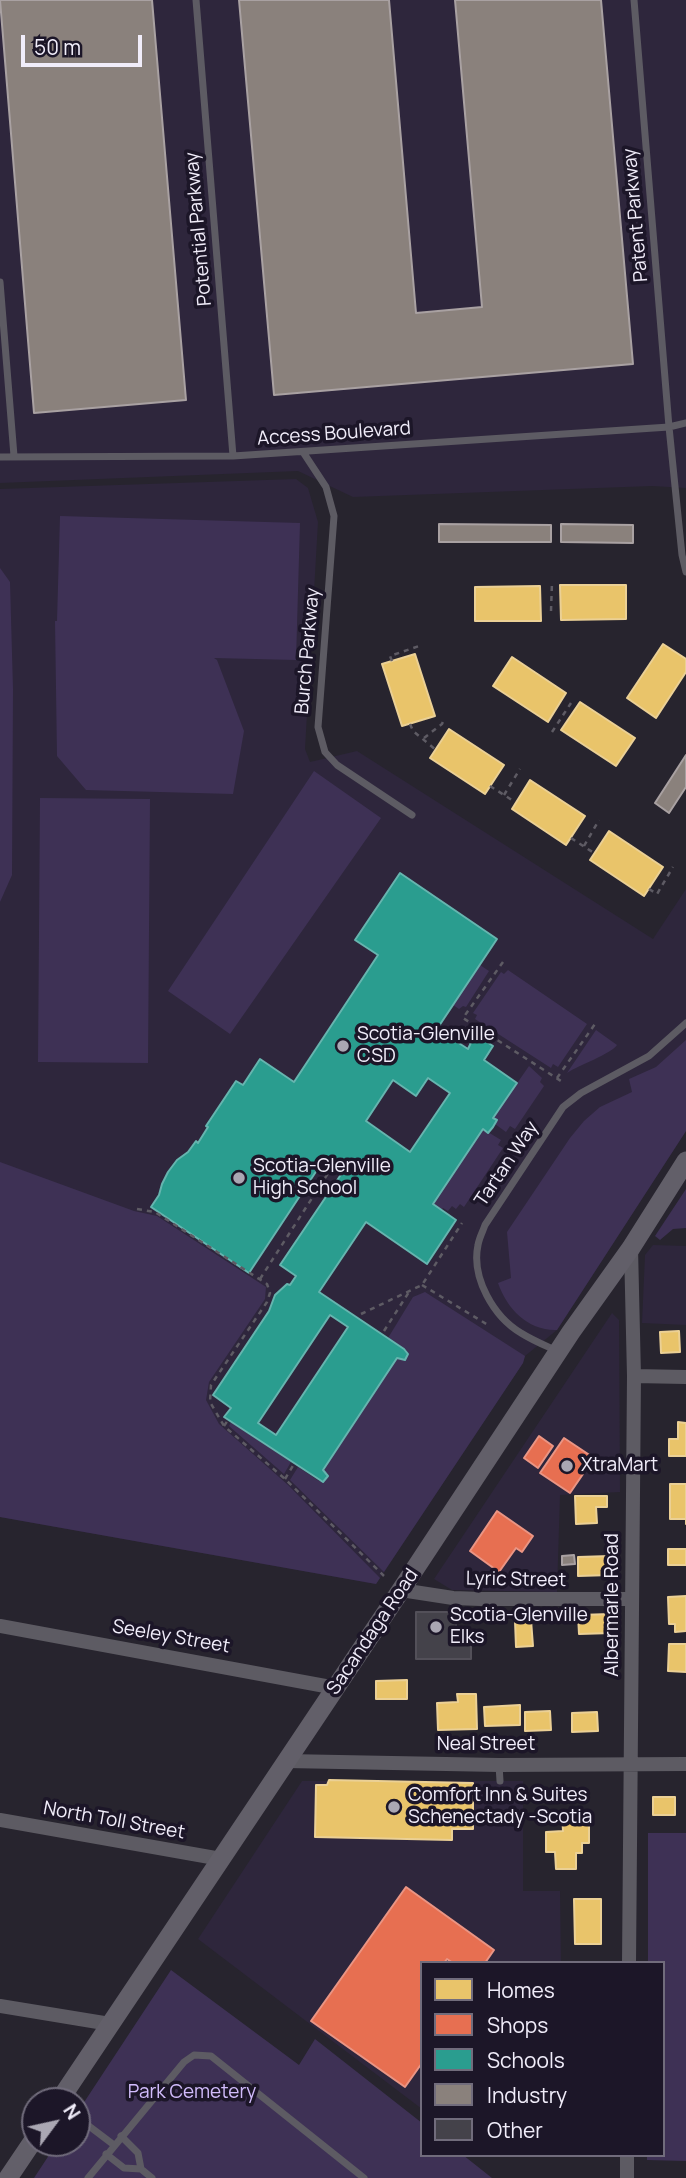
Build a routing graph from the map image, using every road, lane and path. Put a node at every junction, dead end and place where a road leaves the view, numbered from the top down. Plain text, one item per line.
1 (196, 0) edge
2 (634, 0) edge
3 (0, 282) edge
4 (686, 423) edge
5 (669, 427) junction
6 (303, 452) junction
7 (14, 456) junction
8 (233, 456) junction
9 (0, 457) edge
10 (686, 572) edge
11 (552, 582) dead end
12 (551, 611) dead end
13 (419, 646) dead end
14 (391, 661) dead end
15 (571, 703) dead end
16 (444, 719) dead end
17 (410, 724) dead end
18 (552, 732) dead end
19 (423, 739) junction
20 (436, 750) dead end
21 (520, 769) dead end
22 (490, 786) dead end
23 (504, 795) junction
24 (516, 802) dead end
25 (412, 815) dead end
26 (599, 820) dead end
27 (571, 838) dead end
28 (584, 846) junction
29 (594, 853) dead end
30 (673, 867) dead end
31 (649, 889) dead end
32 (503, 962) dead end
33 (686, 1023) edge
34 (595, 1024) dead end
35 (686, 1161) edge
36 (334, 1164) dead end
37 (137, 1209) dead end
38 (462, 1223) dead end
39 (631, 1248) junction
40 (259, 1279) junction
41 (422, 1285) junction
42 (409, 1292) junction
43 (361, 1314) dead end
44 (488, 1325) dead end
45 (384, 1331) dead end
46 (558, 1352) junction
47 (634, 1376) junction
48 (686, 1377) edge
49 (228, 1420) dead end
50 (224, 1426) junction
51 (294, 1464) dead end
52 (285, 1479) junction
53 (384, 1576) dead end
54 (401, 1591) junction
55 (631, 1599) junction
56 (0, 1626) edge
57 (336, 1688) junction
58 (286, 1761) junction
59 (631, 1764) junction
60 (686, 1764) edge
61 (499, 1765) junction
62 (500, 1781) dead end
63 (0, 1820) edge
64 (221, 1860) junction
65 (629, 1961) edge
66 (0, 2006) edge
67 (110, 2024) junction
68 (68, 2087) edge
69 (91, 2128) edge
70 (121, 2136) junction
71 (114, 2145) junction
72 (106, 2154) junction
73 (22, 2157) edge
74 (627, 2157) edge
75 (141, 2169) junction
76 (8, 2178) edge
77 (88, 2178) edge
78 (152, 2178) edge
79 (363, 2178) edge
80 (626, 2178) edge

1 - 8 lane, Potential Parkway
2 - 5 lane, Patent Parkway
3 - 7 lane
4 - 5 lane, Access Boulevard
5 - 6 lane, Access Boulevard
5 - 10 lane
6 - 8 lane, Access Boulevard
6 - 25 lane, Burch Parkway
7 - 8 lane, Access Boulevard
7 - 9 lane, Access Boulevard
11 - 12 path
13 - 14 path
15 - 18 path
16 - 19 path
17 - 19 path
19 - 20 path
21 - 23 path
22 - 23 path
23 - 24 path
26 - 28 path
27 - 28 path
28 - 29 path
30 - 31 path
32 - 34 path
33 - 46 lane, Tartan Way
35 - 39 main road, Sacandaga Road
36 - 40 path
37 - 40 path
38 - 41 path
39 - 46 main road, Sacandaga Road
39 - 47 street, Albermarle Road
40 - 50 path
41 - 42 path
41 - 44 path
42 - 43 path
42 - 45 path
46 - 54 main road, Sacandaga Road
47 - 48 street
47 - 55 street, Albermarle Road
49 - 50 path
50 - 52 path
51 - 52 path
52 - 53 path
54 - 55 street, Lyric Street
54 - 57 main road, Sacandaga Road
55 - 59 street, Albermarle Road
56 - 57 street, Seeley Street
57 - 58 main road, Sacandaga Road
58 - 61 street, Neal Street
58 - 64 main road, Sacandaga Road
59 - 60 street, Neal Street
59 - 61 street, Neal Street
59 - 65 street, Albermarle Road
61 - 62 lane
63 - 64 street, North Toll Street
64 - 67 main road, Sacandaga Road
66 - 67 street
67 - 68 main road, Sacandaga Road
69 - 71 lane
70 - 71 lane
70 - 75 lane
70 - 79 lane
71 - 72 lane
72 - 75 lane
72 - 77 lane
73 - 76 main road
74 - 80 street
75 - 78 lane

